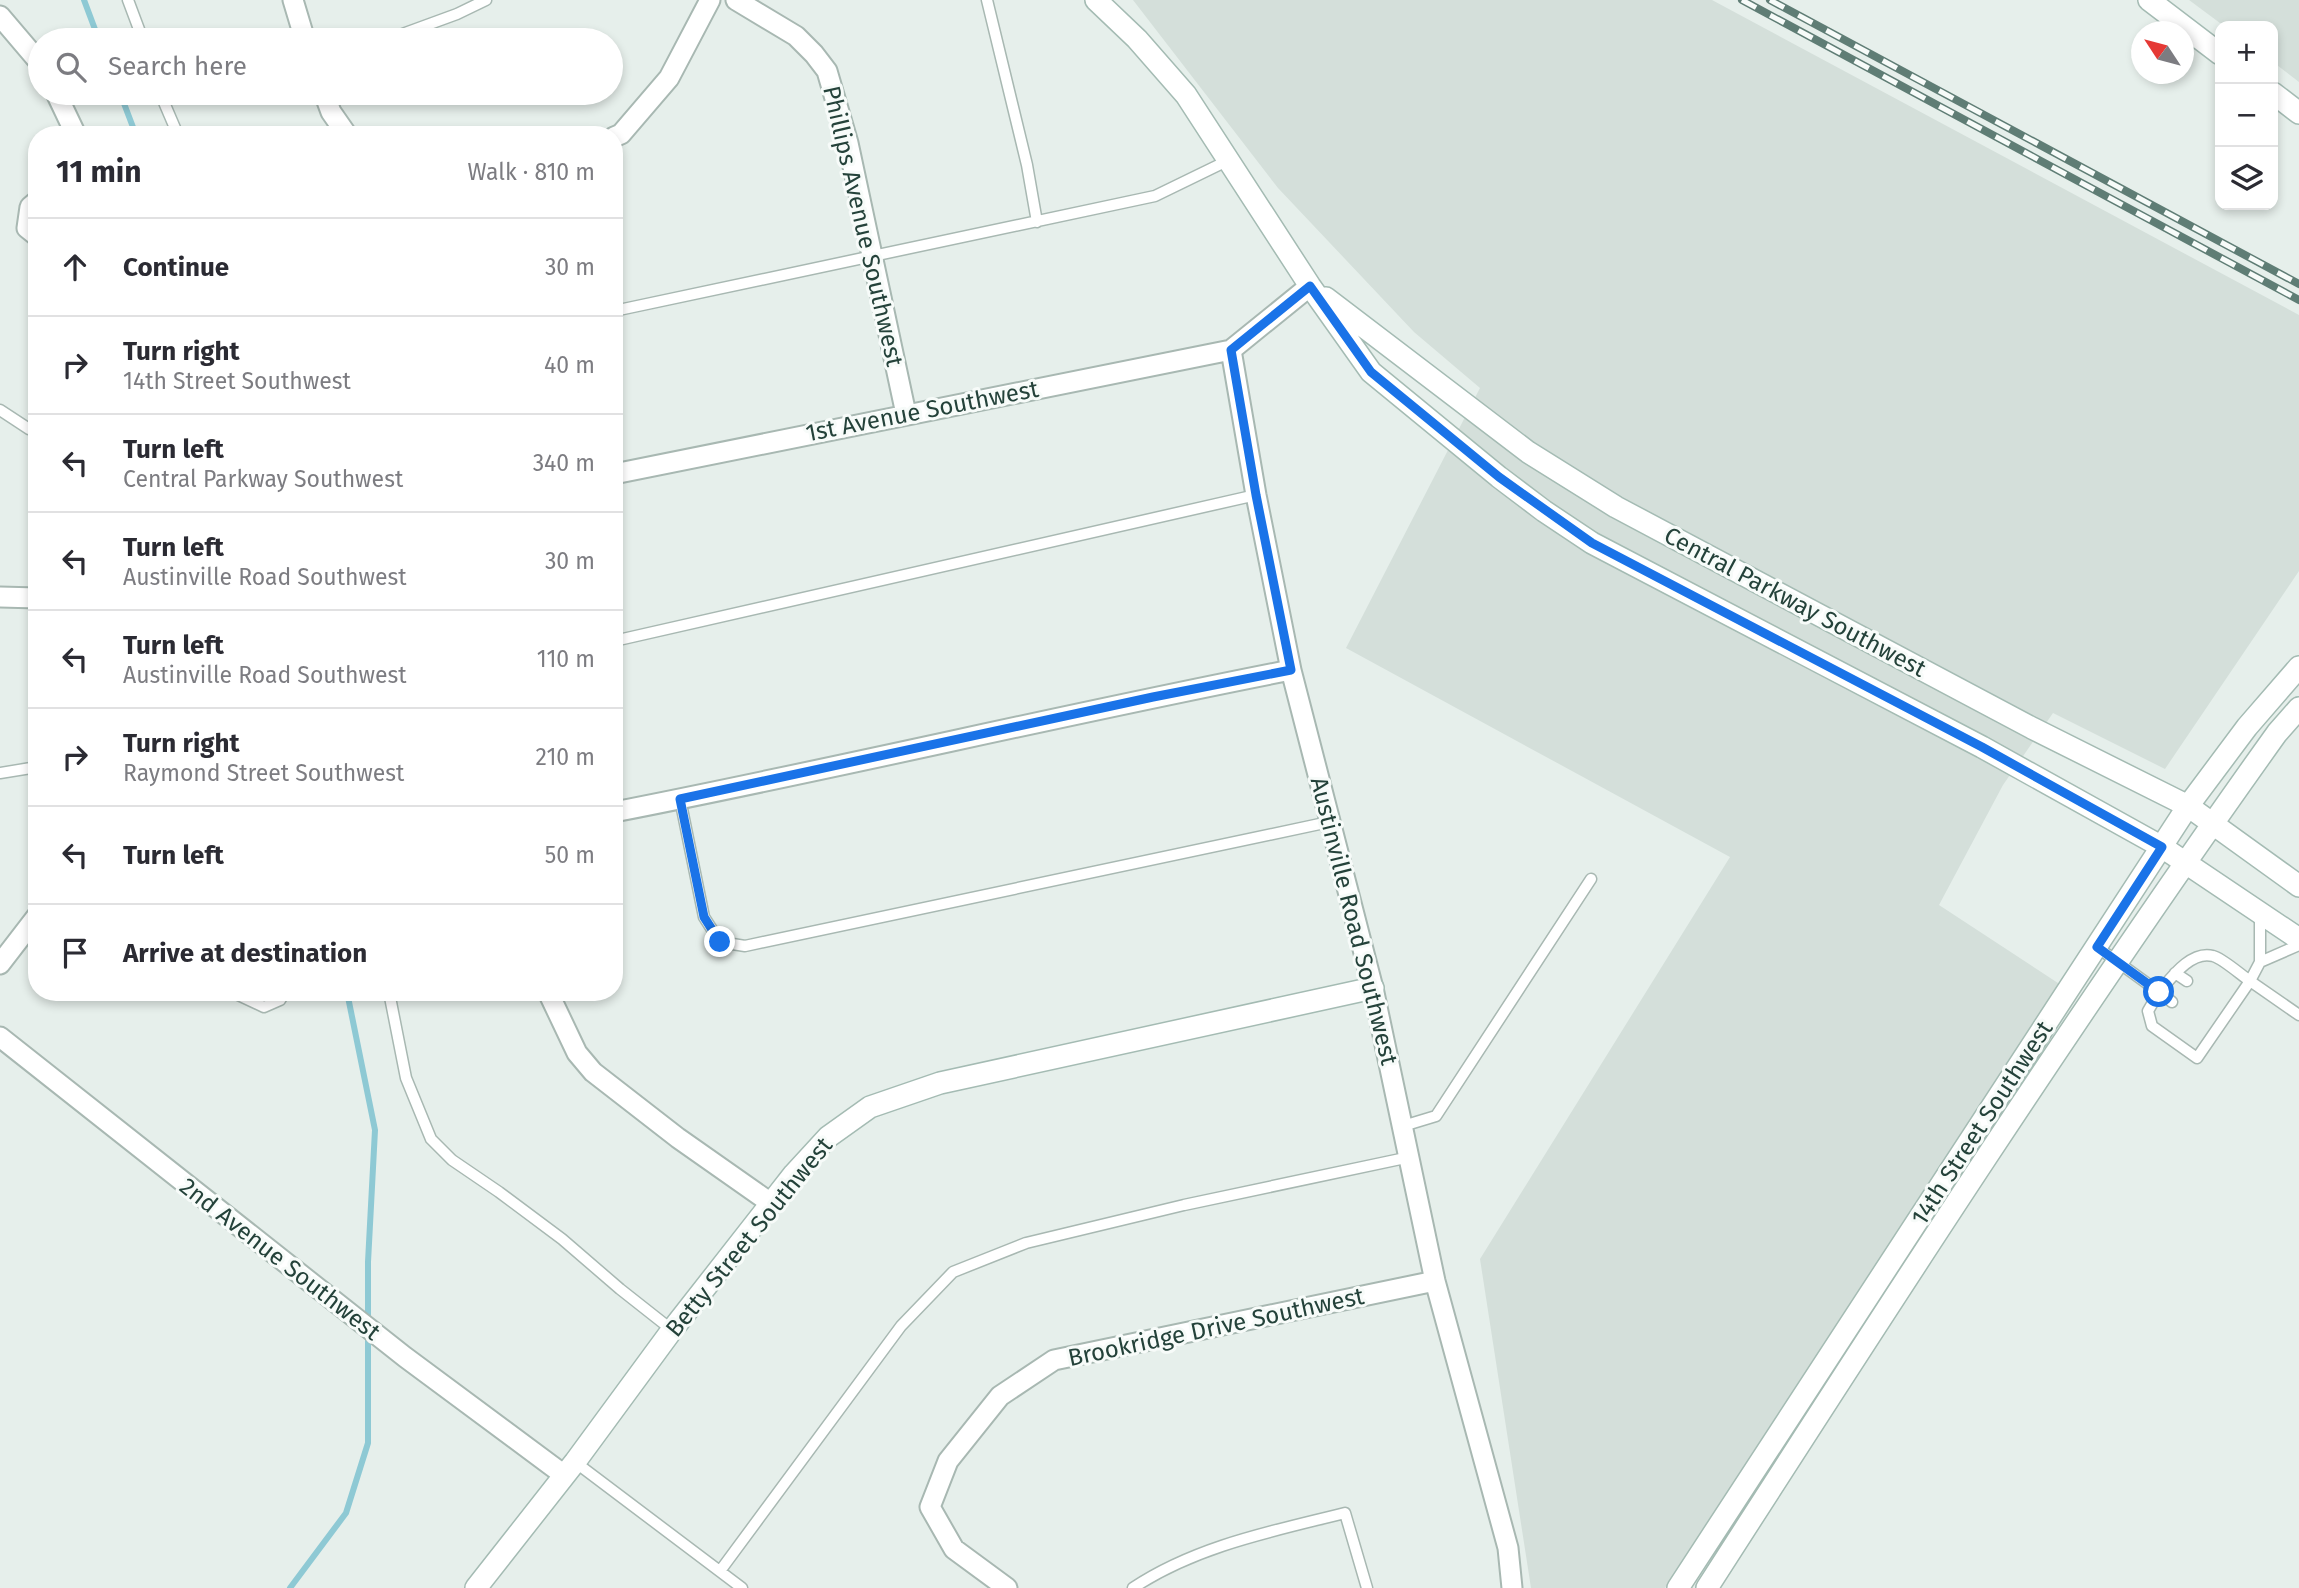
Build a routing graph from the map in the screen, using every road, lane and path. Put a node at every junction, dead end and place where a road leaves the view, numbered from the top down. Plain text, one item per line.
1 (128, 0) edge
2 (293, 0) edge
3 (486, 0) edge
4 (710, 0) edge
5 (736, 0) edge
6 (987, 0) edge
7 (1096, 0) edge
8 (2150, 0) edge
9 (0, 16) edge
10 (138, 28) edge
11 (301, 28) edge
12 (419, 28) edge
13 (28, 49) edge
14 (2215, 50) edge
15 (2278, 97) edge
16 (62, 105) edge
17 (165, 105) edge
18 (328, 105) edge
19 (2299, 113) edge
20 (72, 126) edge
21 (174, 126) edge
22 (341, 126) edge
23 (623, 132) edge
24 (1229, 160) junction
25 (1037, 222) junction
26 (874, 256) junction
27 (1310, 286) junction
28 (623, 309) edge
29 (1231, 350) junction
30 (0, 410) edge
31 (906, 414) junction
32 (28, 428) edge
33 (623, 472) edge
34 (1256, 495) junction
35 (0, 597) edge
36 (28, 598) edge
37 (623, 639) edge
38 (2299, 667) edge
39 (1291, 670) junction
40 (2299, 708) edge
41 (28, 768) edge
42 (0, 773) edge
43 (680, 799) junction
44 (2188, 806) junction
45 (623, 810) edge
46 (1329, 822) junction
47 (2212, 823) junction
48 (2162, 847) junction
49 (2185, 862) junction
50 (1591, 879) dead end
51 (2299, 886) edge
52 (2260, 912) junction
53 (28, 928) edge
54 (2299, 939) edge
55 (2299, 945) edge
56 (2097, 947) junction
57 (2117, 961) junction
58 (2260, 962) junction
59 (0, 964) edge
60 (2175, 973) junction
61 (2187, 981) dead end
62 (2250, 981) junction
63 (1373, 988) junction
64 (2159, 992) junction
65 (251, 1001) edge
66 (278, 1001) edge
67 (391, 1001) edge
68 (552, 1001) edge
69 (2172, 1002) dead end
70 (2299, 1015) edge
71 (0, 1037) edge
72 (1403, 1126) junction
73 (1410, 1157) junction
74 (772, 1204) junction
75 (1435, 1281) junction
76 (672, 1330) junction
77 (570, 1469) junction
78 (720, 1571) junction
79 (476, 1588) edge
80 (742, 1588) edge
81 (1007, 1588) edge
82 (1133, 1588) edge
83 (1367, 1588) edge
84 (1512, 1588) edge
85 (1678, 1588) edge
86 (1707, 1588) edge

1 - 10 lane
2 - 11 street
3 - 12 lane
4 - 23 street
5 - 26 street, Phillips Avenue Southwest
6 - 25 lane
7 - 24 street, Central Parkway Southwest
8 - 14 street
9 - 13 street
15 - 19 street
16 - 20 street
17 - 21 lane
18 - 22 street
24 - 25 lane
24 - 27 street, Central Parkway Southwest
25 - 26 lane
26 - 28 lane
26 - 31 street, Phillips Avenue Southwest
27 - 29 street
27 - 44 street, Central Parkway Southwest
27 - 48 street, Central Parkway Southwest
29 - 31 street, 1st Avenue Southwest
29 - 34 street, Austinville Road Southwest
30 - 32 lane
31 - 33 street, 1st Avenue Southwest
34 - 37 lane
34 - 39 street, Austinville Road Southwest
35 - 36 street
38 - 44 street, 14th Street Southwest
39 - 43 street
39 - 46 street, Austinville Road Southwest
40 - 47 street, 14th Street Southwest
41 - 42 lane
43 - 45 street
43 - 46 lane
44 - 47 street, Central Parkway Southwest
44 - 48 street, 14th Street Southwest
46 - 63 street, Austinville Road Southwest
47 - 49 street, 14th Street Southwest
47 - 51 street, Central Parkway Southwest
48 - 49 street, Central Parkway Southwest
48 - 56 street, 14th Street Southwest
49 - 52 street, Central Parkway Southwest
49 - 57 street, 14th Street Southwest
50 - 72 lane
52 - 54 street, Central Parkway Southwest
52 - 58 lane
53 - 59 street
55 - 58 lane
56 - 57 lane
56 - 85 street, 14th Street Southwest
57 - 64 lane
57 - 86 street, 14th Street Southwest
58 - 62 lane
60 - 61 lane
60 - 62 lane
60 - 64 lane
62 - 64 lane
62 - 70 lane
63 - 72 street, Austinville Road Southwest
63 - 74 street, Betty Street Southwest
64 - 69 lane
65 - 66 lane
67 - 76 lane
68 - 74 street
71 - 77 street, 2nd Avenue Southwest
72 - 73 street, Austinville Road Southwest
73 - 75 street, Austinville Road Southwest
73 - 78 lane
74 - 76 street, Betty Street Southwest
75 - 81 street, Brookridge Drive Southwest
75 - 84 street, Austinville Road Southwest
76 - 77 street, Betty Street Southwest
77 - 78 lane
77 - 79 street, Betty Street Southwest
78 - 80 lane
82 - 83 lane

